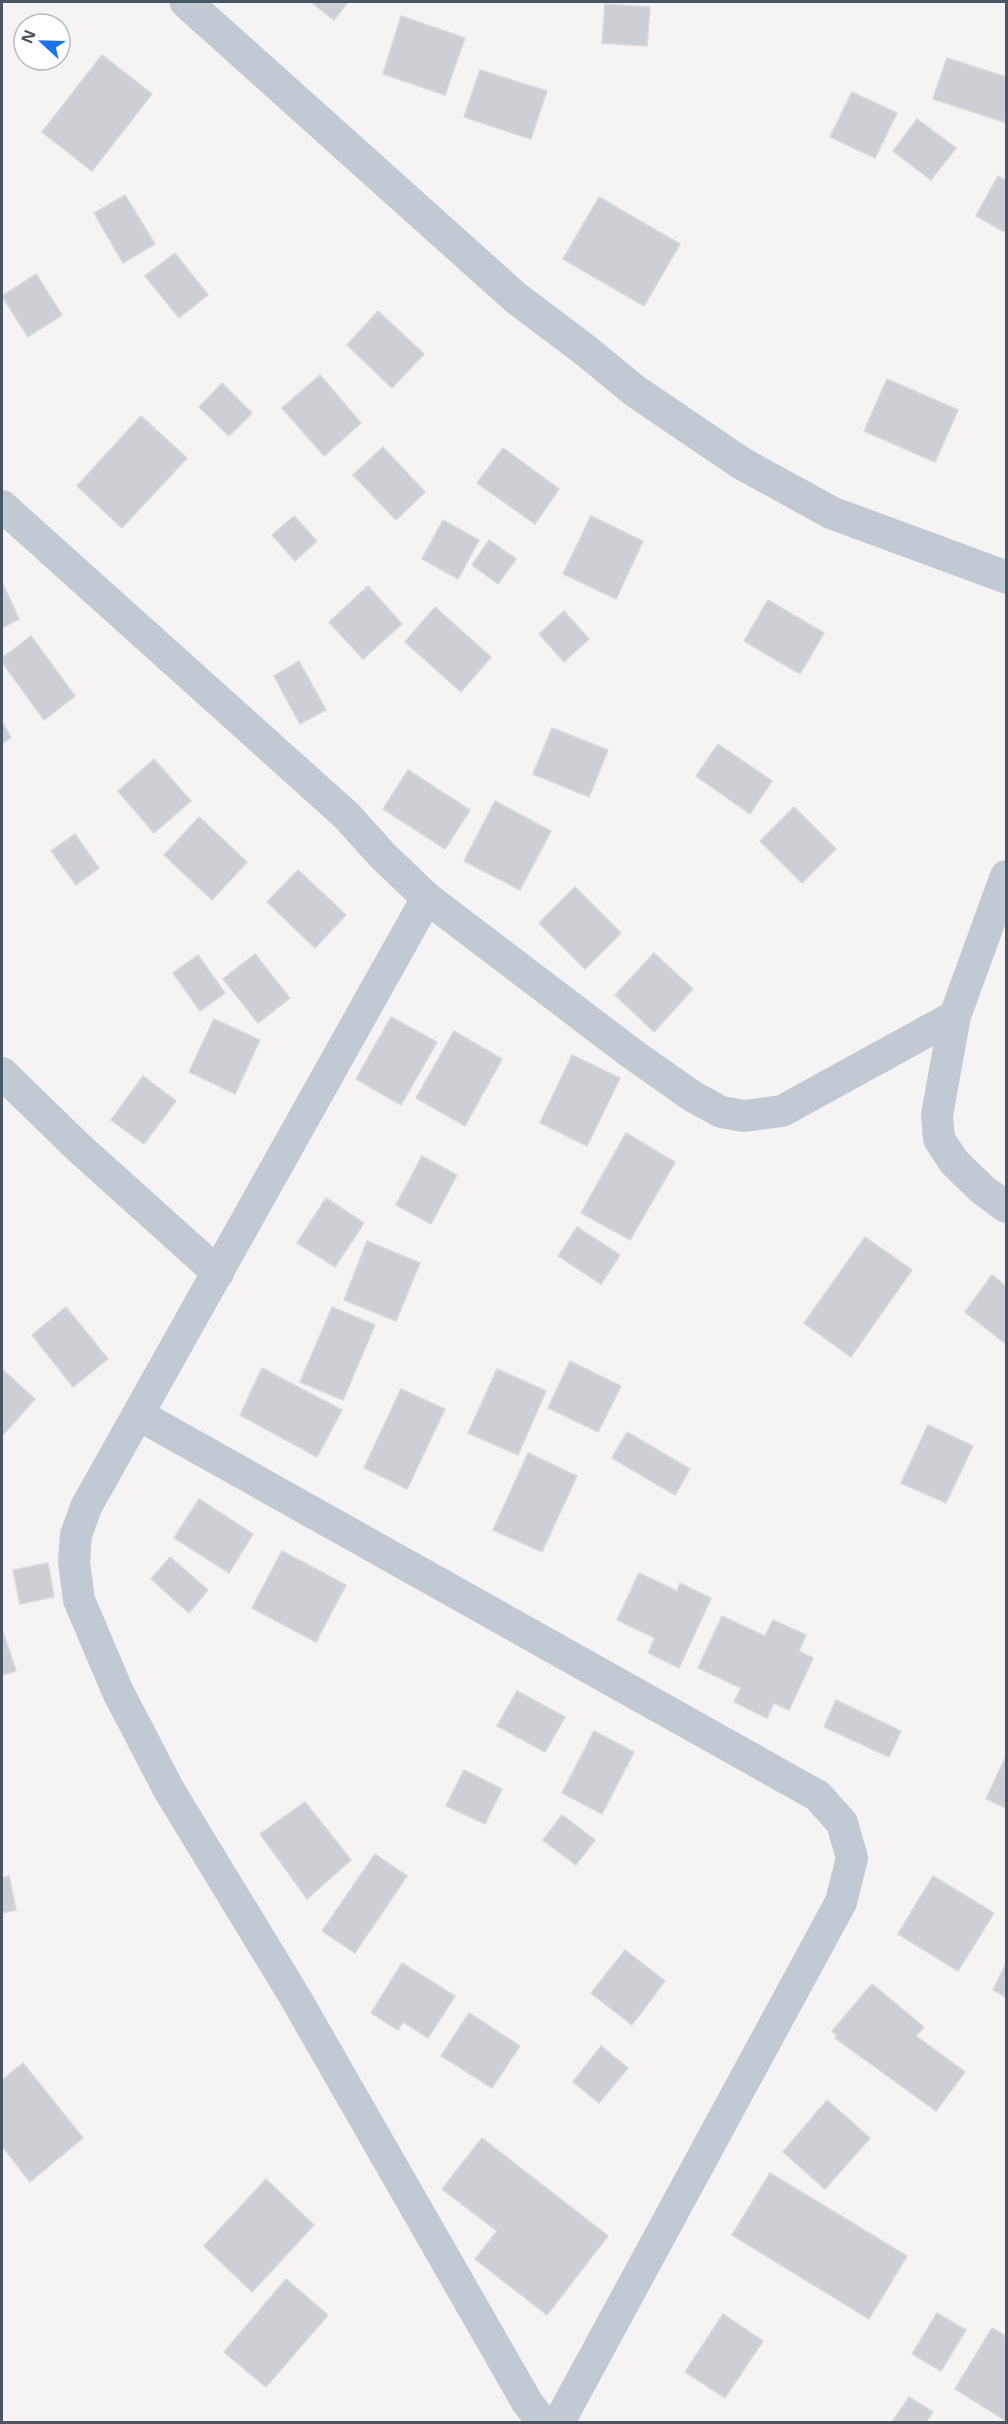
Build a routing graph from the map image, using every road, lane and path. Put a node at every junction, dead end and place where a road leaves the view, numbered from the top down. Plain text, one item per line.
1 (186, 2) edge
2 (2, 506) edge
3 (1006, 577) edge
4 (1006, 876) edge
5 (428, 898) junction
6 (956, 1016) junction
7 (2, 1073) edge
8 (1006, 1207) edge
9 (218, 1273) junction
10 (139, 1415) junction
11 (542, 2422) edge
12 (559, 2422) edge

1 - 3 street
2 - 5 street
4 - 6 street
5 - 6 street
5 - 9 street
6 - 8 street
7 - 9 street
9 - 10 street
10 - 11 street
10 - 12 street

